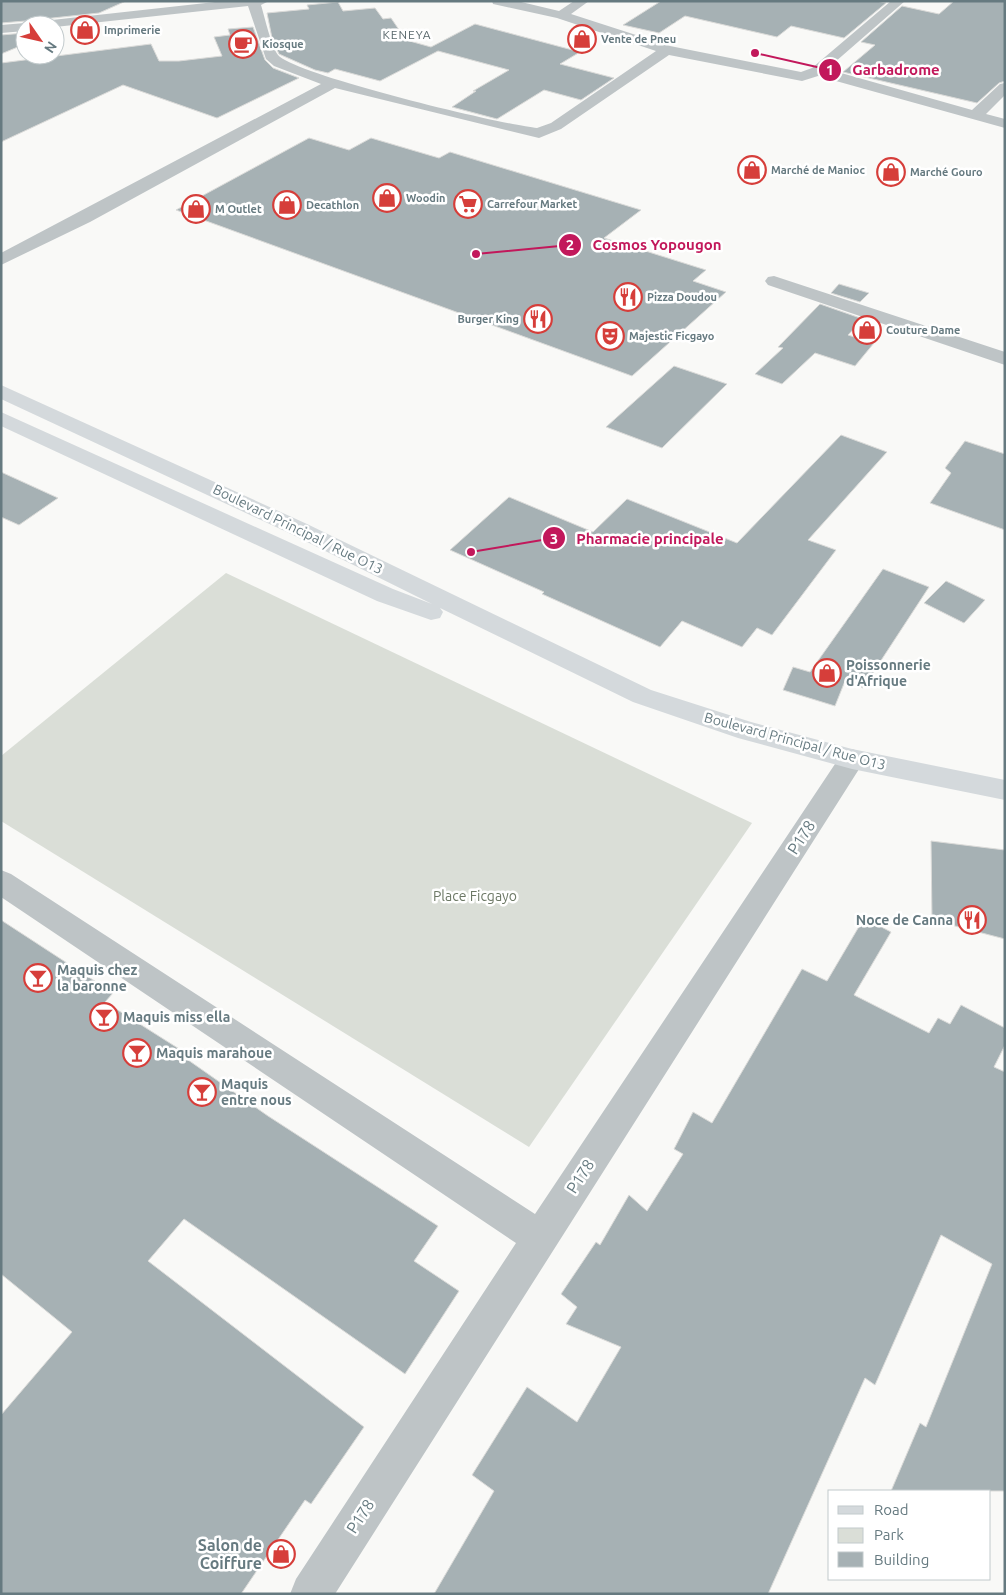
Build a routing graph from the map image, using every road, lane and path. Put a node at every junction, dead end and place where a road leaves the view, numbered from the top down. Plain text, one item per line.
1 (174, 1) edge
2 (498, 1) edge
3 (583, 1) edge
4 (899, 1) edge
5 (258, 2) edge
6 (85, 6) dead end
7 (149, 12) junction
8 (561, 14) junction
9 (117, 16) junction
10 (65, 22) edge
11 (15, 28) edge
12 (1, 30) edge
13 (667, 50) junction
14 (817, 71) junction
15 (334, 83) junction
16 (1005, 87) edge
17 (976, 116) junction
18 (1005, 124) edge
19 (1, 260) edge
20 (774, 281) dead end
21 (1005, 359) edge
22 (1, 391) edge
23 (1, 418) edge
24 (591, 673) junction
25 (852, 759) junction
26 (1005, 790) edge
27 (1, 882) edge
28 (540, 1238) junction
29 (311, 1594) edge

1 - 7 street
2 - 8 street
3 - 8 street
4 - 14 street
5 - 7 street
5 - 15 street
6 - 9 street
7 - 9 street
8 - 13 street
9 - 10 street
11 - 12 street
13 - 14 street
13 - 15 street
14 - 17 street
15 - 19 street
16 - 17 street
17 - 18 street
20 - 21 street
22 - 24 main road, Boulevard Principal / Rue O13
23 - 24 main road, Boulevard Principal / Rue O13
24 - 25 main road, Boulevard Principal / Rue O13
25 - 26 main road, Boulevard Principal / Rue O13
25 - 28 street, P178
27 - 28 street
28 - 29 street, P178

